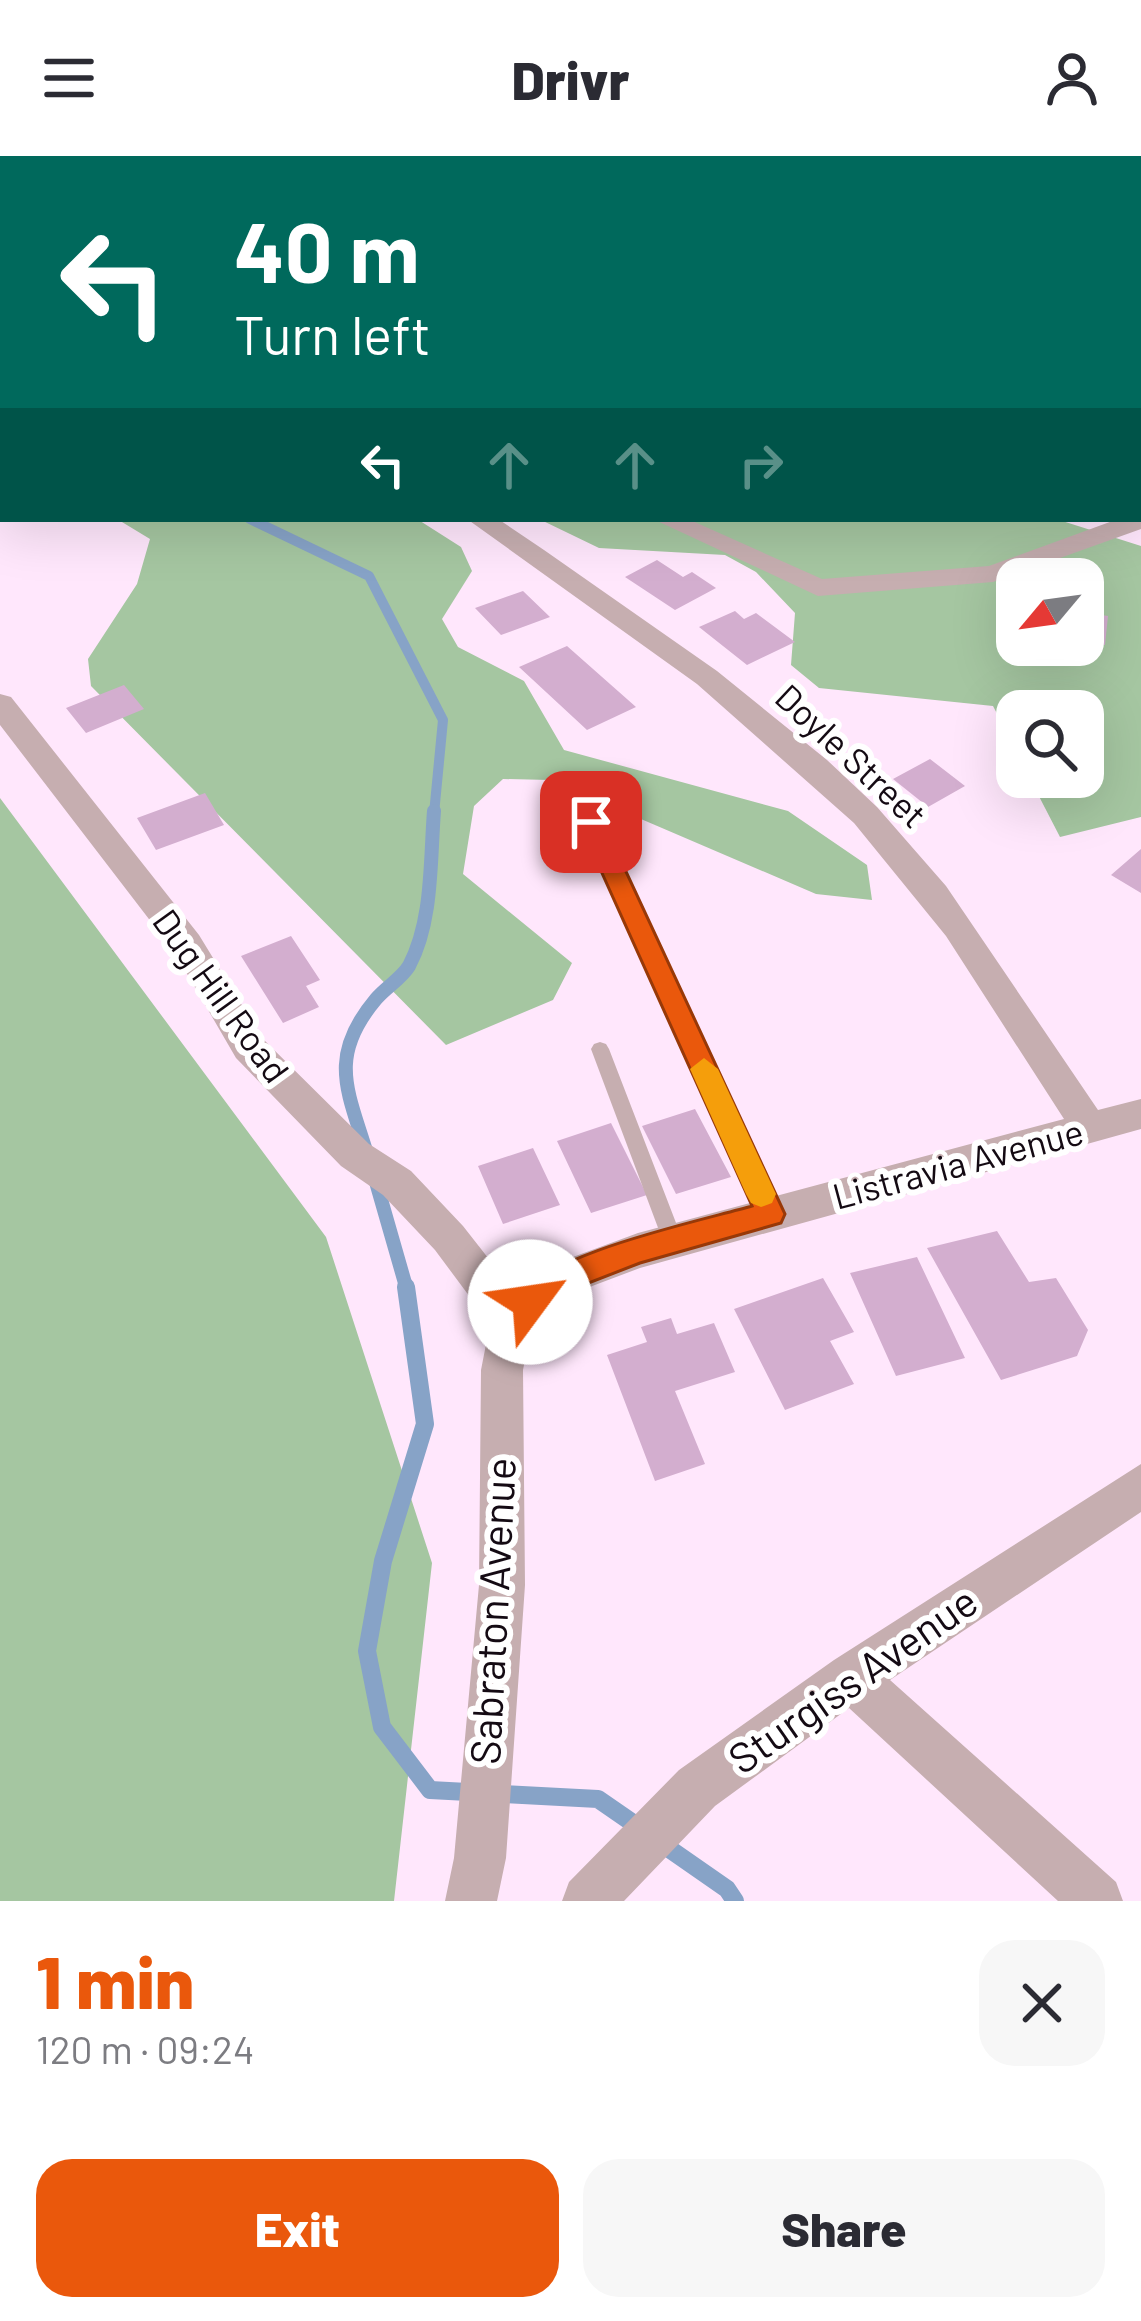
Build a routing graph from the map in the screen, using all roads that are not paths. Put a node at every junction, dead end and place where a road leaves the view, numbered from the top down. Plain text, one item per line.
1 (484, 522) edge
2 (673, 522) edge
3 (1134, 522) edge
4 (0, 704) edge
5 (591, 822) dead end
6 (601, 1049) dead end
7 (1141, 1114) edge
8 (1089, 1128) junction
9 (770, 1214) junction
10 (673, 1241) junction
11 (512, 1321) junction
12 (1141, 1486) edge
13 (851, 1677) junction
14 (603, 1885) edge
15 (471, 1901) edge
16 (1097, 1901) edge

1 - 8 street, Doyle Street
2 - 3 street
4 - 11 street, Dug Hill Road
5 - 9 lane
6 - 10 lane
7 - 8 street, Listravia Avenue
8 - 9 street, Listravia Avenue
9 - 10 street, Listravia Avenue
10 - 11 street, Listravia Avenue
11 - 15 street, Sabraton Avenue
12 - 13 street, Sturgiss Avenue
13 - 14 street, Sturgiss Avenue
13 - 16 street

